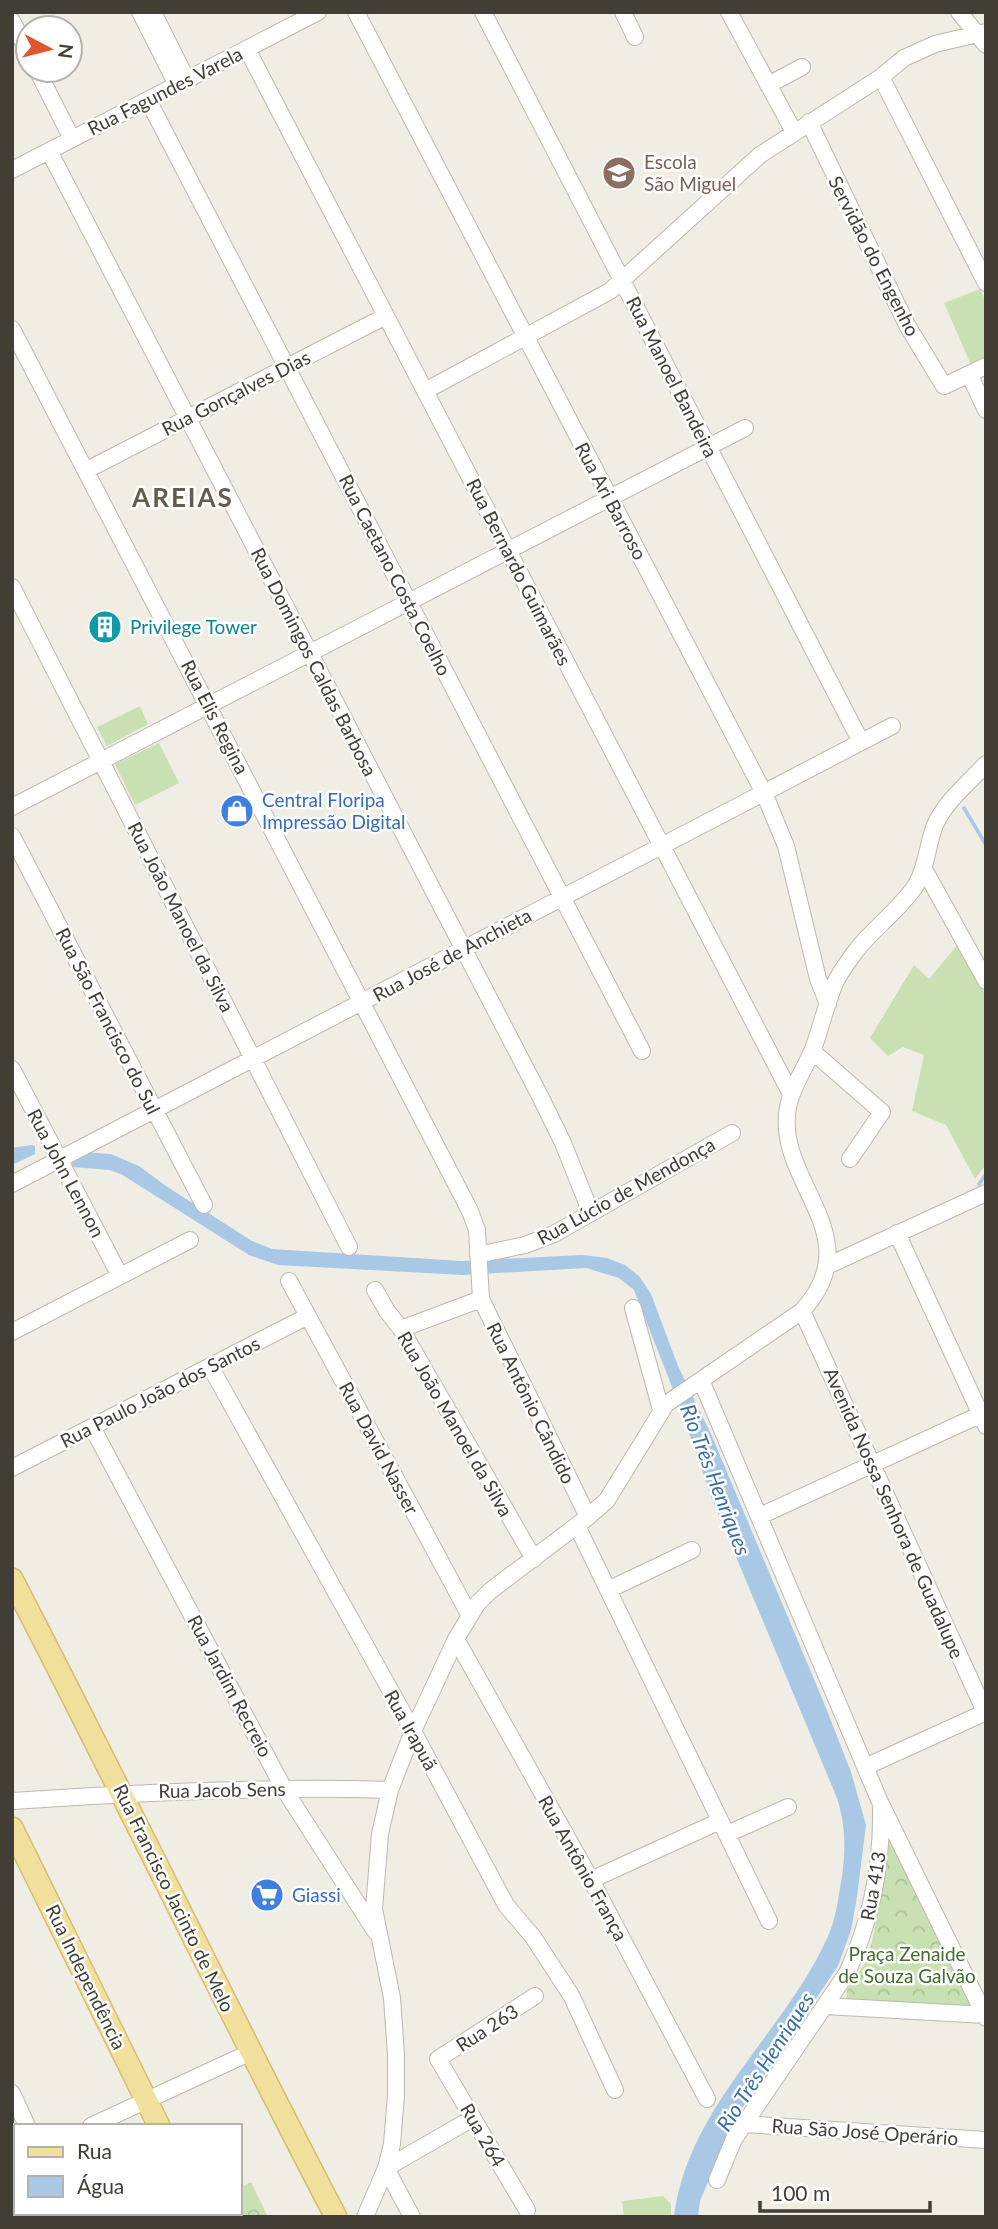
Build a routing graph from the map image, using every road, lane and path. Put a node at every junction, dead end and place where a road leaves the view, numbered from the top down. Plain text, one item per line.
1 (140, 12) edge
2 (153, 12) edge
3 (318, 12) edge
4 (356, 12) edge
5 (482, 12) edge
6 (623, 12) edge
7 (729, 12) edge
8 (959, 12) edge
9 (292, 18) edge
10 (635, 37) dead end
11 (983, 38) edge
12 (247, 49) junction
13 (802, 67) dead end
14 (881, 78) junction
15 (182, 82) junction
16 (44, 84) edge
17 (768, 85) junction
18 (148, 100) junction
19 (809, 122) junction
20 (794, 132) junction
21 (72, 139) junction
22 (49, 151) junction
23 (12, 170) edge
24 (622, 282) junction
25 (986, 283) edge
26 (386, 316) junction
27 (12, 329) edge
28 (525, 336) junction
29 (986, 366) edge
30 (287, 367) junction
31 (969, 374) junction
32 (425, 391) junction
33 (986, 410) edge
34 (188, 418) junction
35 (745, 428) dead end
36 (708, 447) junction
37 (87, 470) junction
38 (609, 498) junction
39 (508, 551) junction
40 (12, 587) edge
41 (409, 602) junction
42 (310, 653) junction
43 (209, 706) junction
44 (892, 726) dead end
45 (861, 742) junction
46 (101, 761) junction
47 (986, 764) edge
48 (764, 793) junction
49 (12, 807) edge
50 (12, 836) edge
51 (662, 846) junction
52 (924, 869) junction
53 (562, 898) junction
54 (463, 950) junction
55 (986, 981) edge
56 (362, 1002) junction
57 (828, 1004) junction
58 (642, 1051) dead end
59 (812, 1051) junction
60 (253, 1059) junction
61 (12, 1069) edge
62 (791, 1094) junction
63 (154, 1110) junction
64 (732, 1133) dead end
65 (850, 1159) dead end
66 (59, 1160) junction
67 (12, 1184) edge
68 (986, 1193) edge
69 (204, 1205) dead end
70 (591, 1213) junction
71 (897, 1233) junction
72 (190, 1240) dead end
73 (349, 1247) dead end
74 (478, 1258) junction
75 (827, 1266) junction
76 (120, 1276) junction
77 (289, 1281) dead end
78 (375, 1290) dead end
79 (480, 1293) junction
80 (633, 1308) dead end
81 (802, 1311) junction
82 (308, 1316) junction
83 (14, 1326) edge
84 (401, 1329) junction
85 (209, 1366) junction
86 (698, 1382) junction
87 (667, 1405) junction
88 (984, 1418) edge
89 (92, 1427) junction
90 (872, 1464) junction
91 (12, 1468) edge
92 (760, 1516) junction
93 (582, 1521) junction
94 (692, 1550) dead end
95 (534, 1559) junction
96 (12, 1579) edge
97 (608, 1590) junction
98 (470, 1616) junction
99 (456, 1639) junction
100 (985, 1713) edge
101 (413, 1731) junction
102 (865, 1767) junction
103 (284, 1789) junction
104 (390, 1790) junction
105 (122, 1793) junction
106 (12, 1801) edge
107 (880, 1802) junction
108 (788, 1807) dead end
109 (12, 1828) edge
110 (724, 1828) junction
111 (592, 1880) junction
112 (769, 1921) dead end
113 (380, 1939) junction
114 (535, 1996) dead end
115 (825, 2006) junction
116 (985, 2016) edge
117 (251, 2052) junction
118 (438, 2059) joint
119 (615, 2090) dead end
120 (12, 2092) edge
121 (706, 2099) dead end
122 (147, 2100) junction
123 (473, 2119) junction
124 (26, 2124) edge
125 (95, 2124) edge
126 (158, 2124) edge
127 (744, 2124) junction
128 (986, 2140) edge
129 (386, 2168) junction
130 (717, 2180) dead end
131 (527, 2210) dead end
132 (336, 2217) edge
133 (365, 2217) edge
134 (412, 2217) edge

1 - 15 street
2 - 15 street
3 - 9 street, Rua Fagundes Varela
4 - 28 street, Rua Ari Barroso
5 - 24 street, Rua Manoel Bandeira
6 - 10 street
7 - 17 street
8 - 11 street
9 - 12 street, Rua Fagundes Varela
11 - 14 street
12 - 15 street, Rua Fagundes Varela
12 - 26 street, Rua Bernardo Guimarães
13 - 17 street
14 - 19 street
14 - 25 street
15 - 18 street, Rua Fagundes Varela
16 - 21 street
17 - 20 street
18 - 21 street, Rua Fagundes Varela
18 - 30 street, Rua Caetano Costa Coelho
19 - 20 street
19 - 31 street, Servidão do Engenho
20 - 24 street
21 - 22 street, Rua Fagundes Varela
22 - 23 street, Rua Fagundes Varela
22 - 34 street, Rua Domingos Caldas Barbosa
24 - 28 street
24 - 36 street, Rua Manoel Bandeira
26 - 30 street, Rua Gonçalves Dias
26 - 32 street, Rua Bernardo Guimarães
27 - 37 street, Rua Elis Regina
28 - 32 street
28 - 38 street, Rua Ari Barroso
29 - 31 street
30 - 34 street, Rua Gonçalves Dias
30 - 41 street, Rua Caetano Costa Coelho
31 - 33 street
32 - 39 street, Rua Bernardo Guimarães
34 - 37 street, Rua Gonçalves Dias
34 - 42 street, Rua Domingos Caldas Barbosa
35 - 36 street
36 - 38 street
36 - 45 street, Rua Manoel Bandeira
37 - 43 street, Rua Elis Regina
38 - 39 street
38 - 48 street, Rua Ari Barroso
39 - 41 street
39 - 51 street, Rua Bernardo Guimarães
40 - 46 street, Rua João Manoel da Silva
41 - 42 street
41 - 53 street, Rua Caetano Costa Coelho
42 - 43 street
42 - 54 street, Rua Domingos Caldas Barbosa
43 - 46 street
43 - 56 street, Rua Elis Regina
44 - 45 street, Rua José de Anchieta
45 - 48 street, Rua José de Anchieta
46 - 49 street
46 - 60 street, Rua João Manoel da Silva
47 - 52 street
48 - 51 street, Rua José de Anchieta
48 - 57 street, Rua Ari Barroso
50 - 63 street, Rua São Francisco do Sul
51 - 53 street, Rua José de Anchieta
51 - 62 street, Rua Bernardo Guimarães
52 - 55 street
52 - 57 street
53 - 54 street, Rua José de Anchieta
53 - 58 street, Rua Caetano Costa Coelho
54 - 56 street, Rua José de Anchieta
54 - 70 street, Rua Domingos Caldas Barbosa
56 - 60 street, Rua José de Anchieta
56 - 74 street, Rua Elis Regina
57 - 59 street
59 - 62 street
59 - 65 street
60 - 63 street, Rua José de Anchieta
60 - 73 street, Rua João Manoel da Silva
61 - 66 street, Rua John Lennon
62 - 75 street
63 - 66 street, Rua José de Anchieta
63 - 69 street, Rua São Francisco do Sul
64 - 70 street, Rua Lúcio de Mendonça
66 - 67 street, Rua José de Anchieta
66 - 76 street, Rua John Lennon
68 - 71 street
70 - 74 street, Rua Lúcio de Mendonça
71 - 75 street
71 - 88 street
72 - 76 street
74 - 79 street, Rua Elis Regina
75 - 81 street
76 - 83 street
77 - 82 street, Rua David Nasser
78 - 84 street, Rua João Manoel da Silva
79 - 84 street
79 - 93 street, Rua Antônio Cândido
80 - 87 street
81 - 86 street
81 - 90 street, Avenida Nossa Senhora de Guadalupe
82 - 85 street, Rua Paulo João dos Santos
82 - 98 street, Rua David Nasser
84 - 95 street, Rua João Manoel da Silva
85 - 89 street, Rua Paulo João dos Santos
85 - 101 street, Rua Irapuã
86 - 87 street
86 - 92 street
87 - 93 street
88 - 90 street
89 - 91 street, Rua Paulo João dos Santos
89 - 103 street, Rua Jardim Recreio
90 - 92 street
90 - 100 street, Avenida Nossa Senhora de Guadalupe
92 - 102 street
93 - 95 street
93 - 97 street, Rua Antônio Cândido
94 - 97 street
95 - 98 street
96 - 105 main road, Rua Francisco Jacinto de Melo
97 - 110 street, Rua Antônio Cândido
98 - 99 street
99 - 101 street
99 - 111 street, Rua Antônio França
100 - 102 street
101 - 104 street
101 - 119 street, Rua Irapuã
102 - 107 street
103 - 104 street, Rua Jacob Sens
103 - 105 street, Rua Jacob Sens
103 - 113 street, Rua Jardim Recreio
104 - 113 street
105 - 106 street, Rua Jacob Sens
105 - 117 main road, Rua Francisco Jacinto de Melo
107 - 115 street, Rua 413
107 - 116 street
108 - 110 street
109 - 122 main road, Rua Independência
110 - 111 street
110 - 112 street, Rua Antônio Cândido
111 - 121 street, Rua Antônio França
113 - 129 street
114 - 118 street, Rua 263
115 - 116 street
115 - 127 street, Rua 413
117 - 122 street
117 - 132 main road, Rua Francisco Jacinto de Melo
118 - 123 street, Rua 264
120 - 124 street
122 - 125 street
122 - 126 main road, Rua Independência
123 - 129 street
123 - 131 street, Rua 264
127 - 128 street, Rua São José Operário
127 - 130 street, Rua 413
129 - 133 street
129 - 134 street

